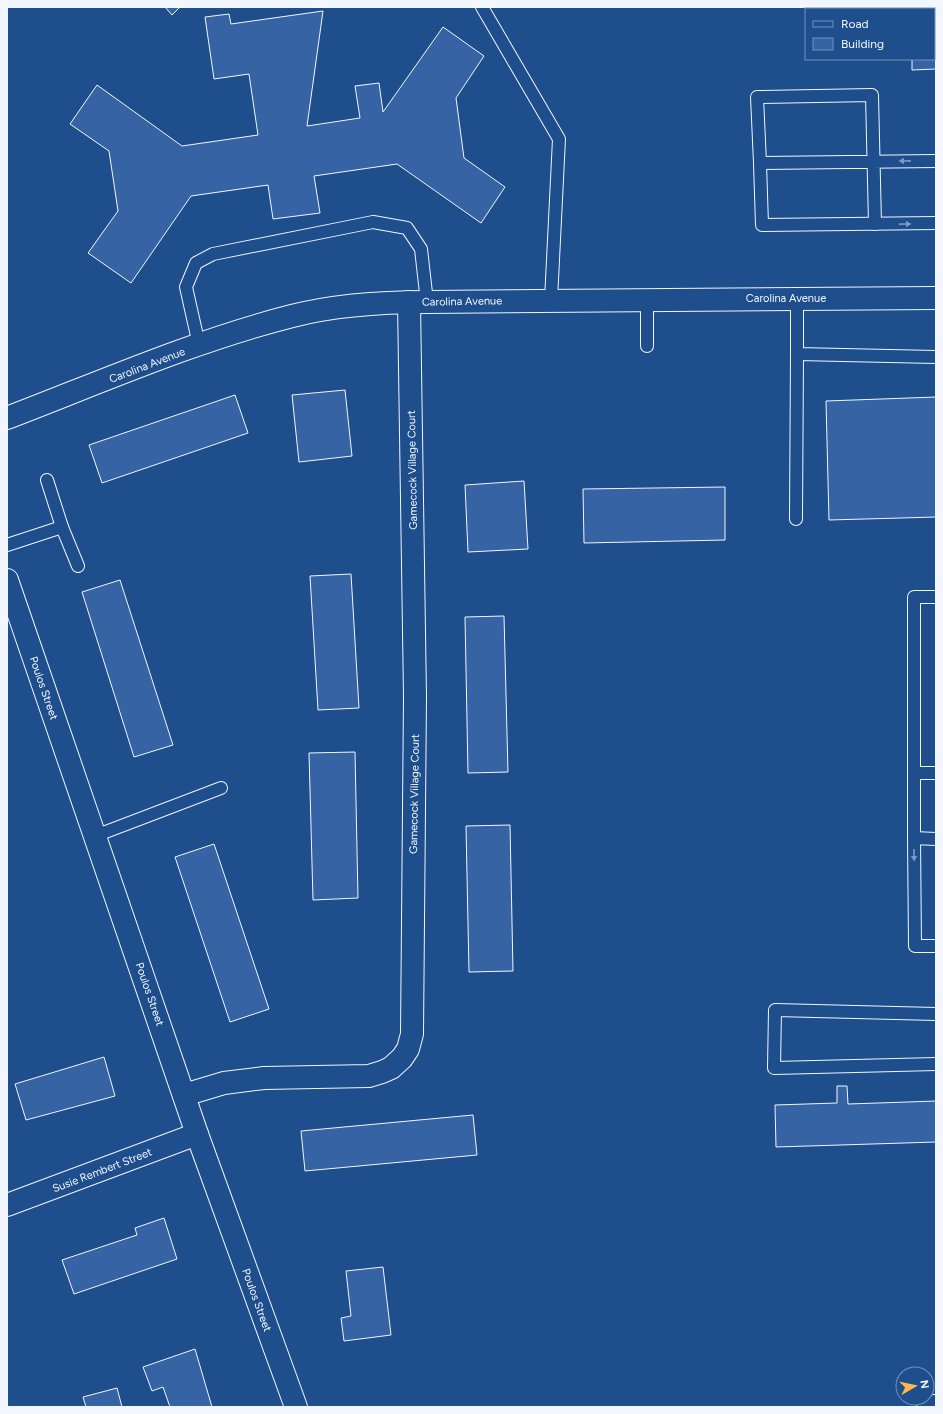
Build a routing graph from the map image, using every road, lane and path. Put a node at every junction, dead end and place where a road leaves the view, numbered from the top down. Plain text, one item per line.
1 (482, 7) edge
2 (936, 161) edge
3 (873, 162) junction
4 (760, 163) junction
5 (936, 223) edge
6 (875, 224) junction
7 (797, 298) junction
8 (936, 298) edge
9 (647, 299) junction
10 (551, 300) junction
11 (418, 302) junction
12 (199, 345) junction
13 (647, 346) dead end
14 (797, 354) junction
15 (936, 357) edge
16 (7, 418) edge
17 (47, 480) dead end
18 (796, 519) dead end
19 (62, 527) junction
20 (7, 545) edge
21 (78, 566) dead end
22 (7, 580) edge
23 (936, 597) edge
24 (914, 773) junction
25 (936, 773) edge
26 (221, 788) dead end
27 (95, 836) junction
28 (914, 838) junction
29 (936, 839) edge
30 (936, 946) edge
31 (936, 1014) edge
32 (936, 1064) edge
33 (184, 1094) junction
34 (197, 1134) junction
35 (7, 1205) edge
36 (936, 1406) edge
37 (296, 1407) edge
38 (928, 1407) edge

1 - 10 lane
2 -> 3 lane
3 - 4 lane
3 - 4 lane
3 - 6 lane
4 - 6 lane
6 -> 5 lane
7 - 8 street, Carolina Avenue
7 - 9 street, Carolina Avenue
7 - 14 lane
9 - 10 street, Carolina Avenue
9 - 13 lane
10 - 11 street, Carolina Avenue
11 - 12 street, Carolina Avenue
11 - 12 lane
11 - 33 street, Gamecock Village Court
12 - 16 street, Carolina Avenue
14 - 15 lane
14 - 18 lane
17 - 19 lane
19 - 20 lane
19 - 21 lane
22 - 27 street, Poulos Street
23 - 24 lane
24 - 25 lane
24 - 28 lane
26 - 27 lane
27 - 33 street, Poulos Street
28 - 29 lane
28 -> 30 lane
31 - 32 lane
33 - 34 street, Poulos Street
34 - 35 street, Susie Rembert Street
34 - 37 street, Poulos Street
36 - 38 street

